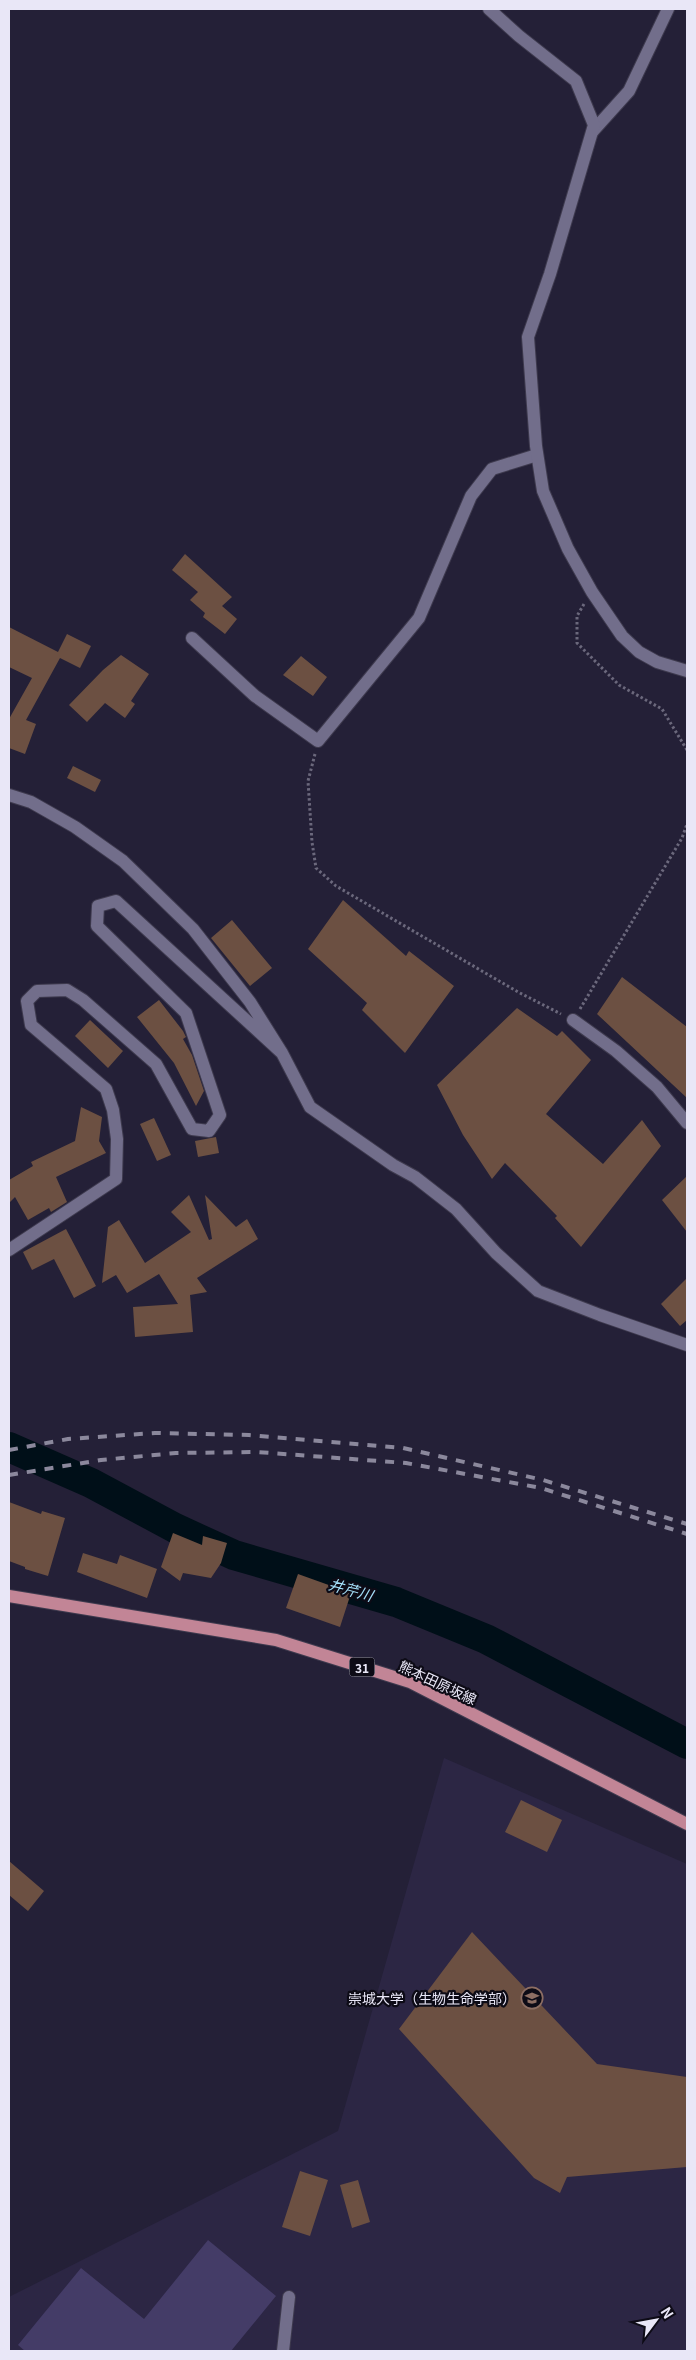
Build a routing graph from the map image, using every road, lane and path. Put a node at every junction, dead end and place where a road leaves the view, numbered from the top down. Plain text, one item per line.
1 (489, 9) edge
2 (668, 9) edge
3 (593, 131) junction
4 (537, 455) junction
5 (592, 592) junction
6 (192, 638) dead end
7 (687, 671) edge
8 (318, 741) junction
9 (687, 750) edge
10 (9, 795) edge
11 (687, 824) edge
12 (573, 1020) junction
13 (282, 1053) junction
14 (687, 1123) edge
15 (9, 1250) edge
16 (687, 1345) edge
17 (9, 1596) edge
18 (687, 1824) edge
19 (289, 2297) dead end
20 (283, 2351) edge

1 - 3 street
2 - 3 street
3 - 4 street
4 - 5 street
4 - 8 street
5 - 7 street
5 - 9 path
6 - 8 street
8 - 12 path
10 - 13 street
11 - 12 path
12 - 14 street
13 - 15 street
13 - 16 street
17 - 18 main road, 熊本田原坂線 / 31
19 - 20 street

